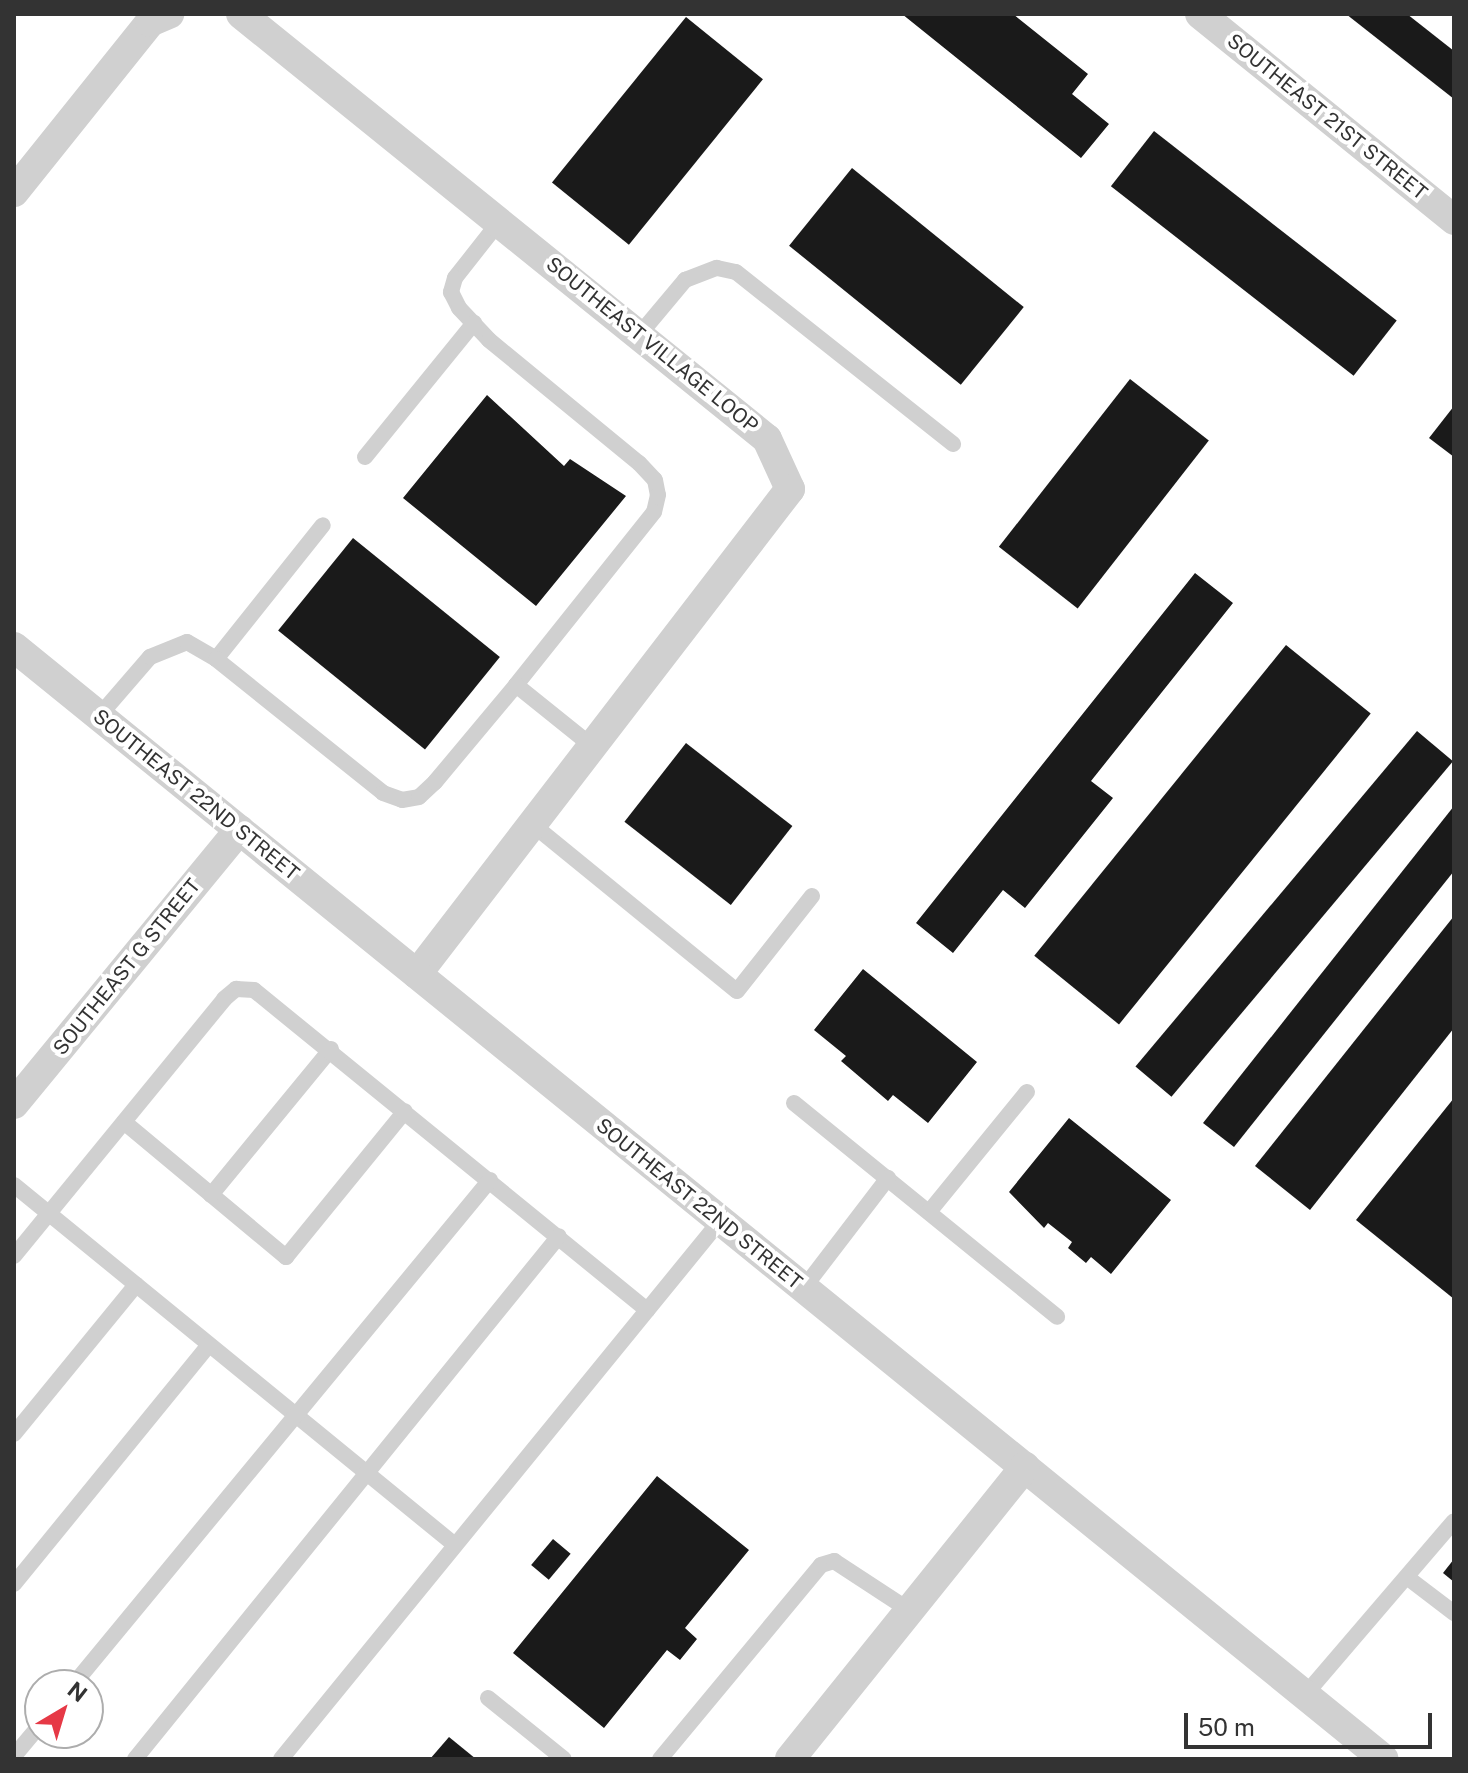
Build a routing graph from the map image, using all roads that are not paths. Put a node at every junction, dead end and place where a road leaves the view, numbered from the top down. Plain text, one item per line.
1 (169, 14) edge
2 (241, 14) edge
3 (1200, 14) edge
4 (14, 192) edge
5 (1454, 220) edge
6 (499, 222) junction
7 (474, 323) junction
8 (639, 335) junction
9 (953, 444) dead end
10 (365, 457) dead end
11 (323, 525) dead end
12 (14, 647) edge
13 (216, 659) junction
14 (516, 685) junction
15 (99, 716) junction
16 (592, 746) junction
17 (532, 824) junction
18 (239, 830) junction
19 (812, 896) dead end
20 (417, 974) junction
21 (331, 1049) junction
22 (1027, 1092) dead end
23 (794, 1103) dead end
24 (14, 1104) edge
25 (405, 1111) junction
26 (124, 1122) junction
27 (888, 1178) junction
28 (490, 1180) junction
29 (14, 1185) edge
30 (211, 1195) junction
31 (929, 1212) junction
32 (48, 1213) junction
33 (720, 1221) junction
34 (559, 1236) junction
35 (14, 1256) edge
36 (136, 1285) junction
37 (803, 1289) junction
38 (647, 1310) junction
39 (1057, 1317) dead end
40 (209, 1345) junction
41 (295, 1415) junction
42 (14, 1434) edge
43 (1025, 1467) junction
44 (366, 1472) junction
45 (1454, 1521) edge
46 (455, 1545) junction
47 (1408, 1578) junction
48 (14, 1584) edge
49 (909, 1610) junction
50 (1454, 1613) edge
51 (86, 1669) edge
52 (1304, 1696) junction
53 (488, 1698) dead end
54 (135, 1759) edge
55 (281, 1759) edge
56 (564, 1759) edge
57 (660, 1759) edge
58 (790, 1759) edge
59 (1384, 1759) edge

1 - 4 street
2 - 6 street, SOUTHEAST VILLAGE LOOP
3 - 5 street, SOUTHEAST 21ST STREET
6 - 7 lane
6 - 8 street, SOUTHEAST VILLAGE LOOP
7 - 10 lane
7 - 14 lane
8 - 9 lane
8 - 16 street, SOUTHEAST VILLAGE LOOP
11 - 13 lane
12 - 15 street, SOUTHEAST 22ND STREET
13 - 14 lane
13 - 15 lane
14 - 16 lane
15 - 18 street, SOUTHEAST 22ND STREET
16 - 17 street, SOUTHEAST VILLAGE LOOP
17 - 19 lane
17 - 20 street, SOUTHEAST VILLAGE LOOP
18 - 20 street, SOUTHEAST 22ND STREET
18 - 24 street, SOUTHEAST G STREET
20 - 33 street, SOUTHEAST 22ND STREET
21 - 25 lane
21 - 26 lane
21 - 30 lane
22 - 31 lane
23 - 27 lane
25 - 28 lane
25 - 30 lane
26 - 30 lane
26 - 32 lane
27 - 31 lane
27 - 37 lane
28 - 34 lane
28 - 41 lane
29 - 32 lane
31 - 39 lane
32 - 35 lane
32 - 36 lane
33 - 37 street, SOUTHEAST 22ND STREET
33 - 38 lane
34 - 38 lane
34 - 44 lane
36 - 40 lane
36 - 42 lane
37 - 43 street, SOUTHEAST 22ND STREET
38 - 46 lane
40 - 41 lane
40 - 48 lane
41 - 44 lane
41 - 51 lane
43 - 49 street
43 - 52 street, SOUTHEAST 22ND STREET
44 - 46 lane
44 - 54 lane
45 - 47 lane
46 - 55 lane
47 - 50 lane
47 - 52 lane
49 - 57 lane
49 - 58 street
52 - 59 street, SOUTHEAST 22ND STREET
53 - 56 lane

